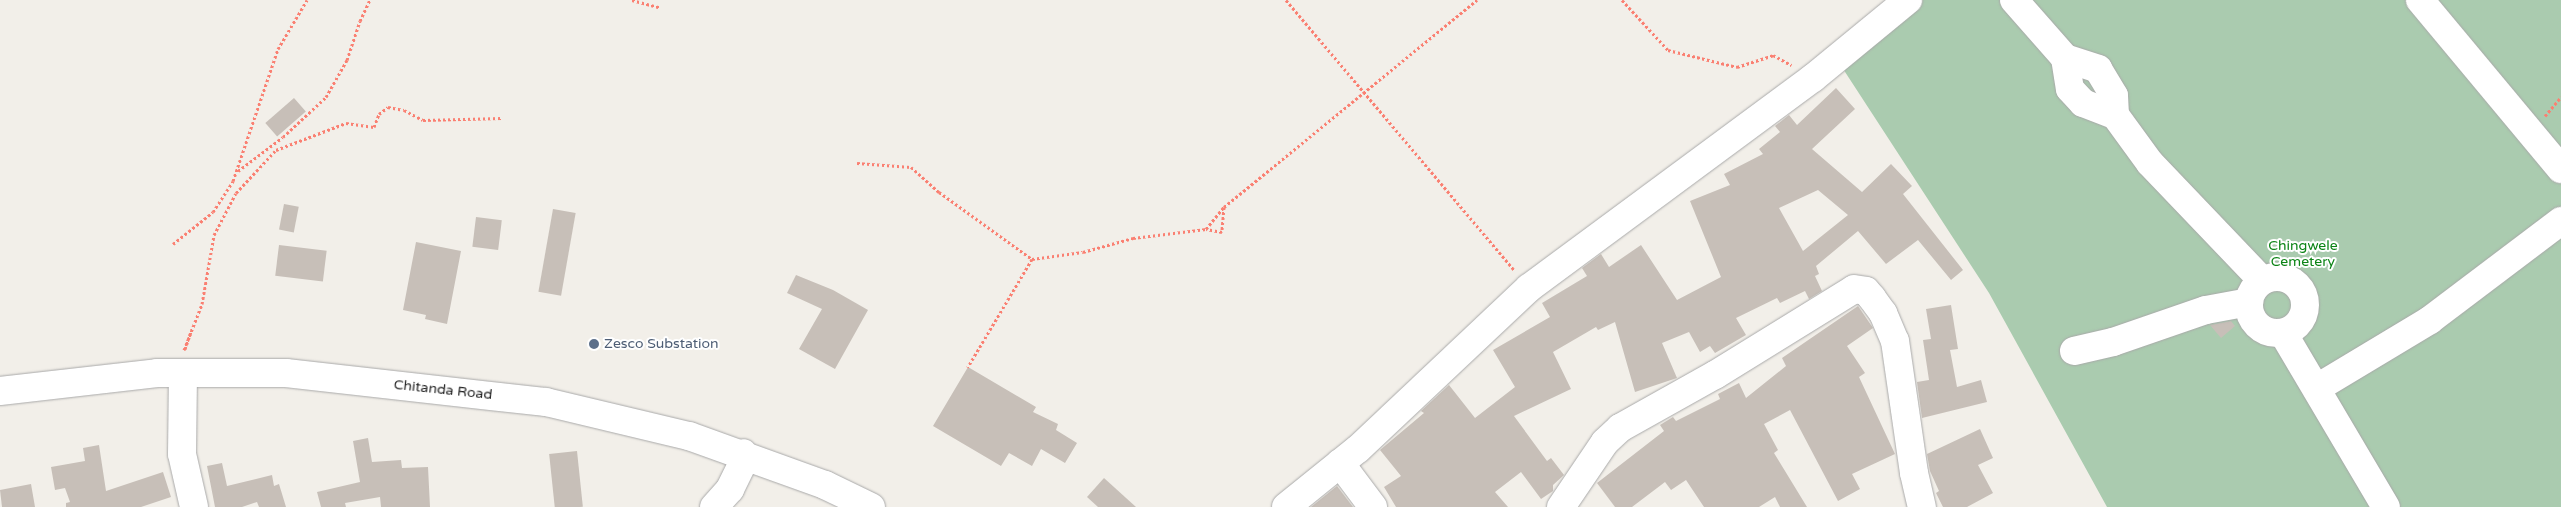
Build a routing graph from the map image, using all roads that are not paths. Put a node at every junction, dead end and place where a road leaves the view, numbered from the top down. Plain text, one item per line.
1 (1908, 0) edge
2 (2014, 0) edge
3 (2420, 0) edge
4 (2561, 169) edge
5 (2561, 221) edge
6 (2255, 291) junction
7 (2283, 333) junction
8 (2074, 351) dead end
9 (180, 373) junction
10 (2317, 388) junction
11 (0, 391) edge
12 (743, 454) junction
13 (1340, 463) junction
14 (2378, 504) edge
15 (194, 507) edge
16 (714, 507) edge
17 (870, 507) edge
18 (1286, 507) edge
19 (1373, 507) edge
20 (1561, 507) edge
21 (1922, 507) edge

1 - 13 street
2 - 6 street
3 - 4 street
5 - 10 street
6 - 7 street
6 - 7 street
6 - 8 street
7 - 10 street
9 - 11 street, Chitanda Road
9 - 12 street, Chitanda Road
9 - 15 street
10 - 14 street
12 - 16 street
12 - 17 street, Chitanda Road
13 - 18 street
13 - 19 street
20 - 21 street

